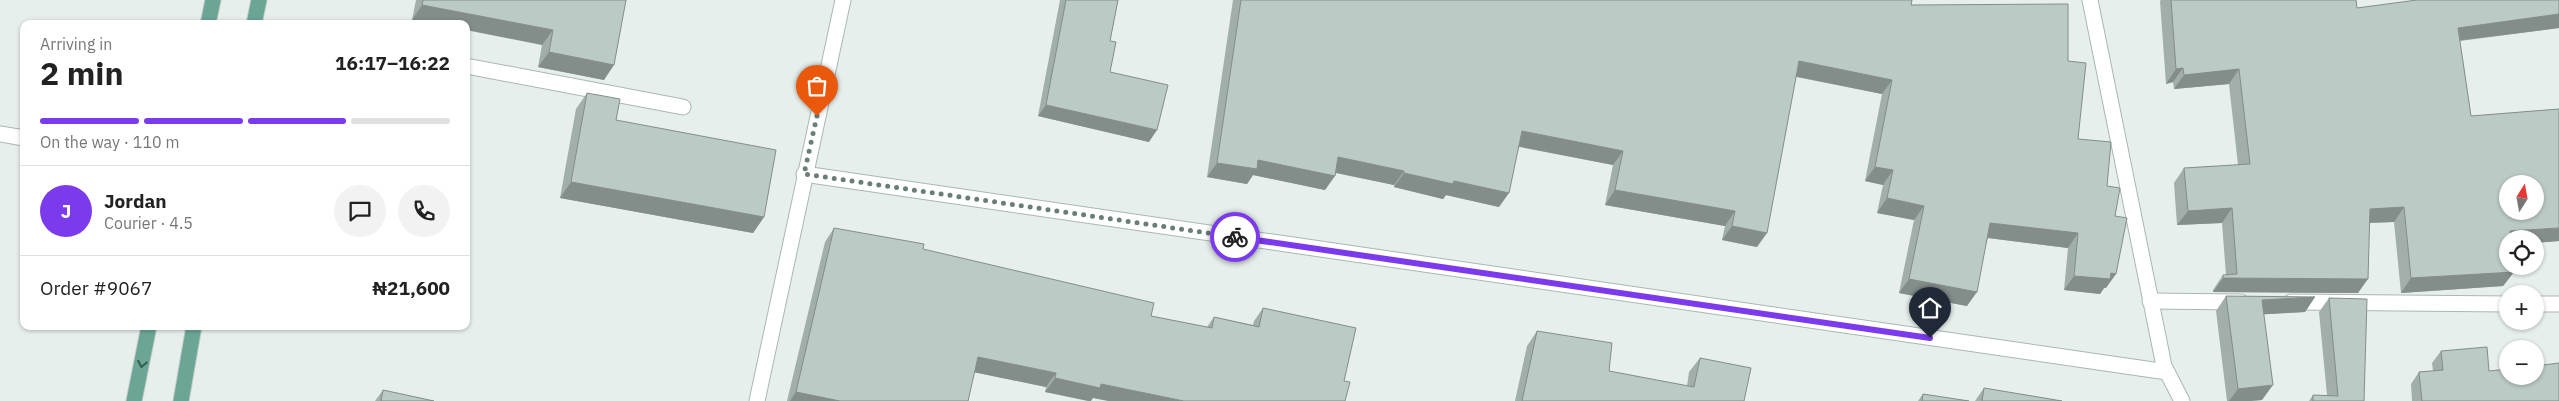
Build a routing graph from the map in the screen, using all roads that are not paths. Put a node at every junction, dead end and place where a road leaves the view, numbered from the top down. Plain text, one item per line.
1 (213, 0) edge
2 (259, 0) edge
3 (843, 0) edge
4 (2090, 0) edge
5 (209, 20) edge
6 (255, 20) edge
7 (470, 67) edge
8 (683, 107) dead end
9 (0, 134) edge
10 (20, 137) edge
11 (804, 174) junction
12 (2150, 301) junction
13 (2259, 302) edge
14 (2279, 302) dead end
15 (2499, 304) edge
16 (2544, 304) edge
17 (2559, 304) edge
18 (148, 330) edge
19 (193, 330) edge
20 (2167, 372) junction
21 (134, 401) edge
22 (181, 401) edge
23 (757, 401) edge
24 (2182, 401) edge

1 - 5 main road
2 - 6 main road
3 - 11 street
4 - 12 street
7 - 8 street
9 - 10 street
11 - 20 street
11 - 23 street
12 - 13 street
12 - 20 street
14 - 15 street
16 - 17 street
18 -> 21 main road
19 - 22 main road
20 - 24 street

